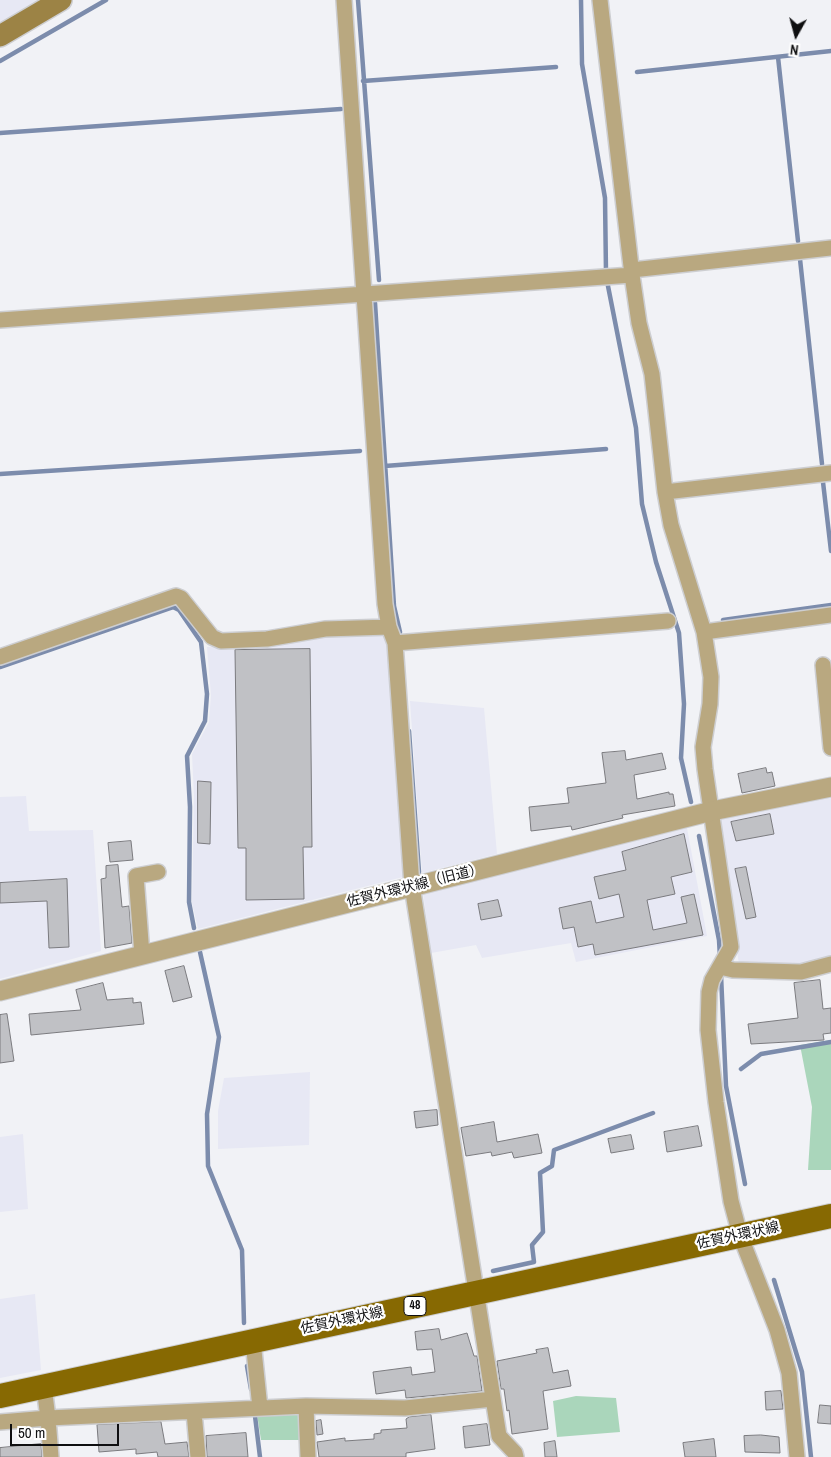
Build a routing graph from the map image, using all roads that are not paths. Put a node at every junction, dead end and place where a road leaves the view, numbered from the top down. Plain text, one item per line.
1 (61, 0) edge
2 (344, 0) edge
3 (600, 0) edge
4 (0, 36) edge
5 (831, 248) edge
6 (632, 272) junction
7 (366, 294) junction
8 (0, 320) edge
9 (831, 473) edge
10 (665, 492) junction
11 (831, 615) edge
12 (668, 621) dead end
13 (388, 627) junction
14 (704, 632) junction
15 (395, 643) junction
16 (0, 657) edge
17 (823, 666) dead end
18 (831, 748) edge
19 (831, 787) edge
20 (712, 811) junction
21 (158, 872) dead end
22 (412, 886) junction
23 (142, 955) junction
24 (831, 964) edge
25 (726, 968) junction
26 (0, 991) edge
27 (831, 1216) edge
28 (740, 1235) junction
29 (476, 1292) junction
30 (253, 1341) junction
31 (44, 1386) junction
32 (0, 1396) edge
33 (493, 1399) junction
34 (306, 1406) junction
35 (260, 1408) junction
36 (194, 1412) junction
37 (48, 1418) junction
38 (0, 1422) edge
39 (51, 1457) edge
40 (198, 1457) edge
41 (308, 1457) edge
42 (516, 1457) edge
43 (797, 1457) edge

1 - 4 main road
2 - 7 street
3 - 6 street
5 - 6 street
6 - 7 street
6 - 10 street
7 - 8 street
7 - 13 street
9 - 10 street
10 - 14 street
11 - 14 street
12 - 15 street
13 - 15 street
13 - 16 street
14 - 20 street
15 - 22 street
17 - 18 street
19 - 20 street, 佐賀外環状線（旧道）
20 - 22 street, 佐賀外環状線（旧道）
20 - 25 street
21 - 23 street
22 - 23 street, 佐賀外環状線（旧道）
22 - 29 street
23 - 26 street, 佐賀外環状線（旧道）
24 - 25 street
25 - 28 street
27 - 28 main road, 佐賀外環状線 / 48
28 - 29 main road, 佐賀外環状線 / 48
28 - 43 street
29 - 30 main road, 佐賀外環状線 / 48
29 - 33 street
30 - 31 main road, 佐賀外環状線 / 48
30 - 35 street
31 - 32 main road, 佐賀外環状線 / 48
31 - 37 street
33 - 34 street
33 - 42 street
34 - 35 street
34 - 41 street
35 - 36 street
36 - 37 street
36 - 40 street
37 - 38 street
37 - 39 street

